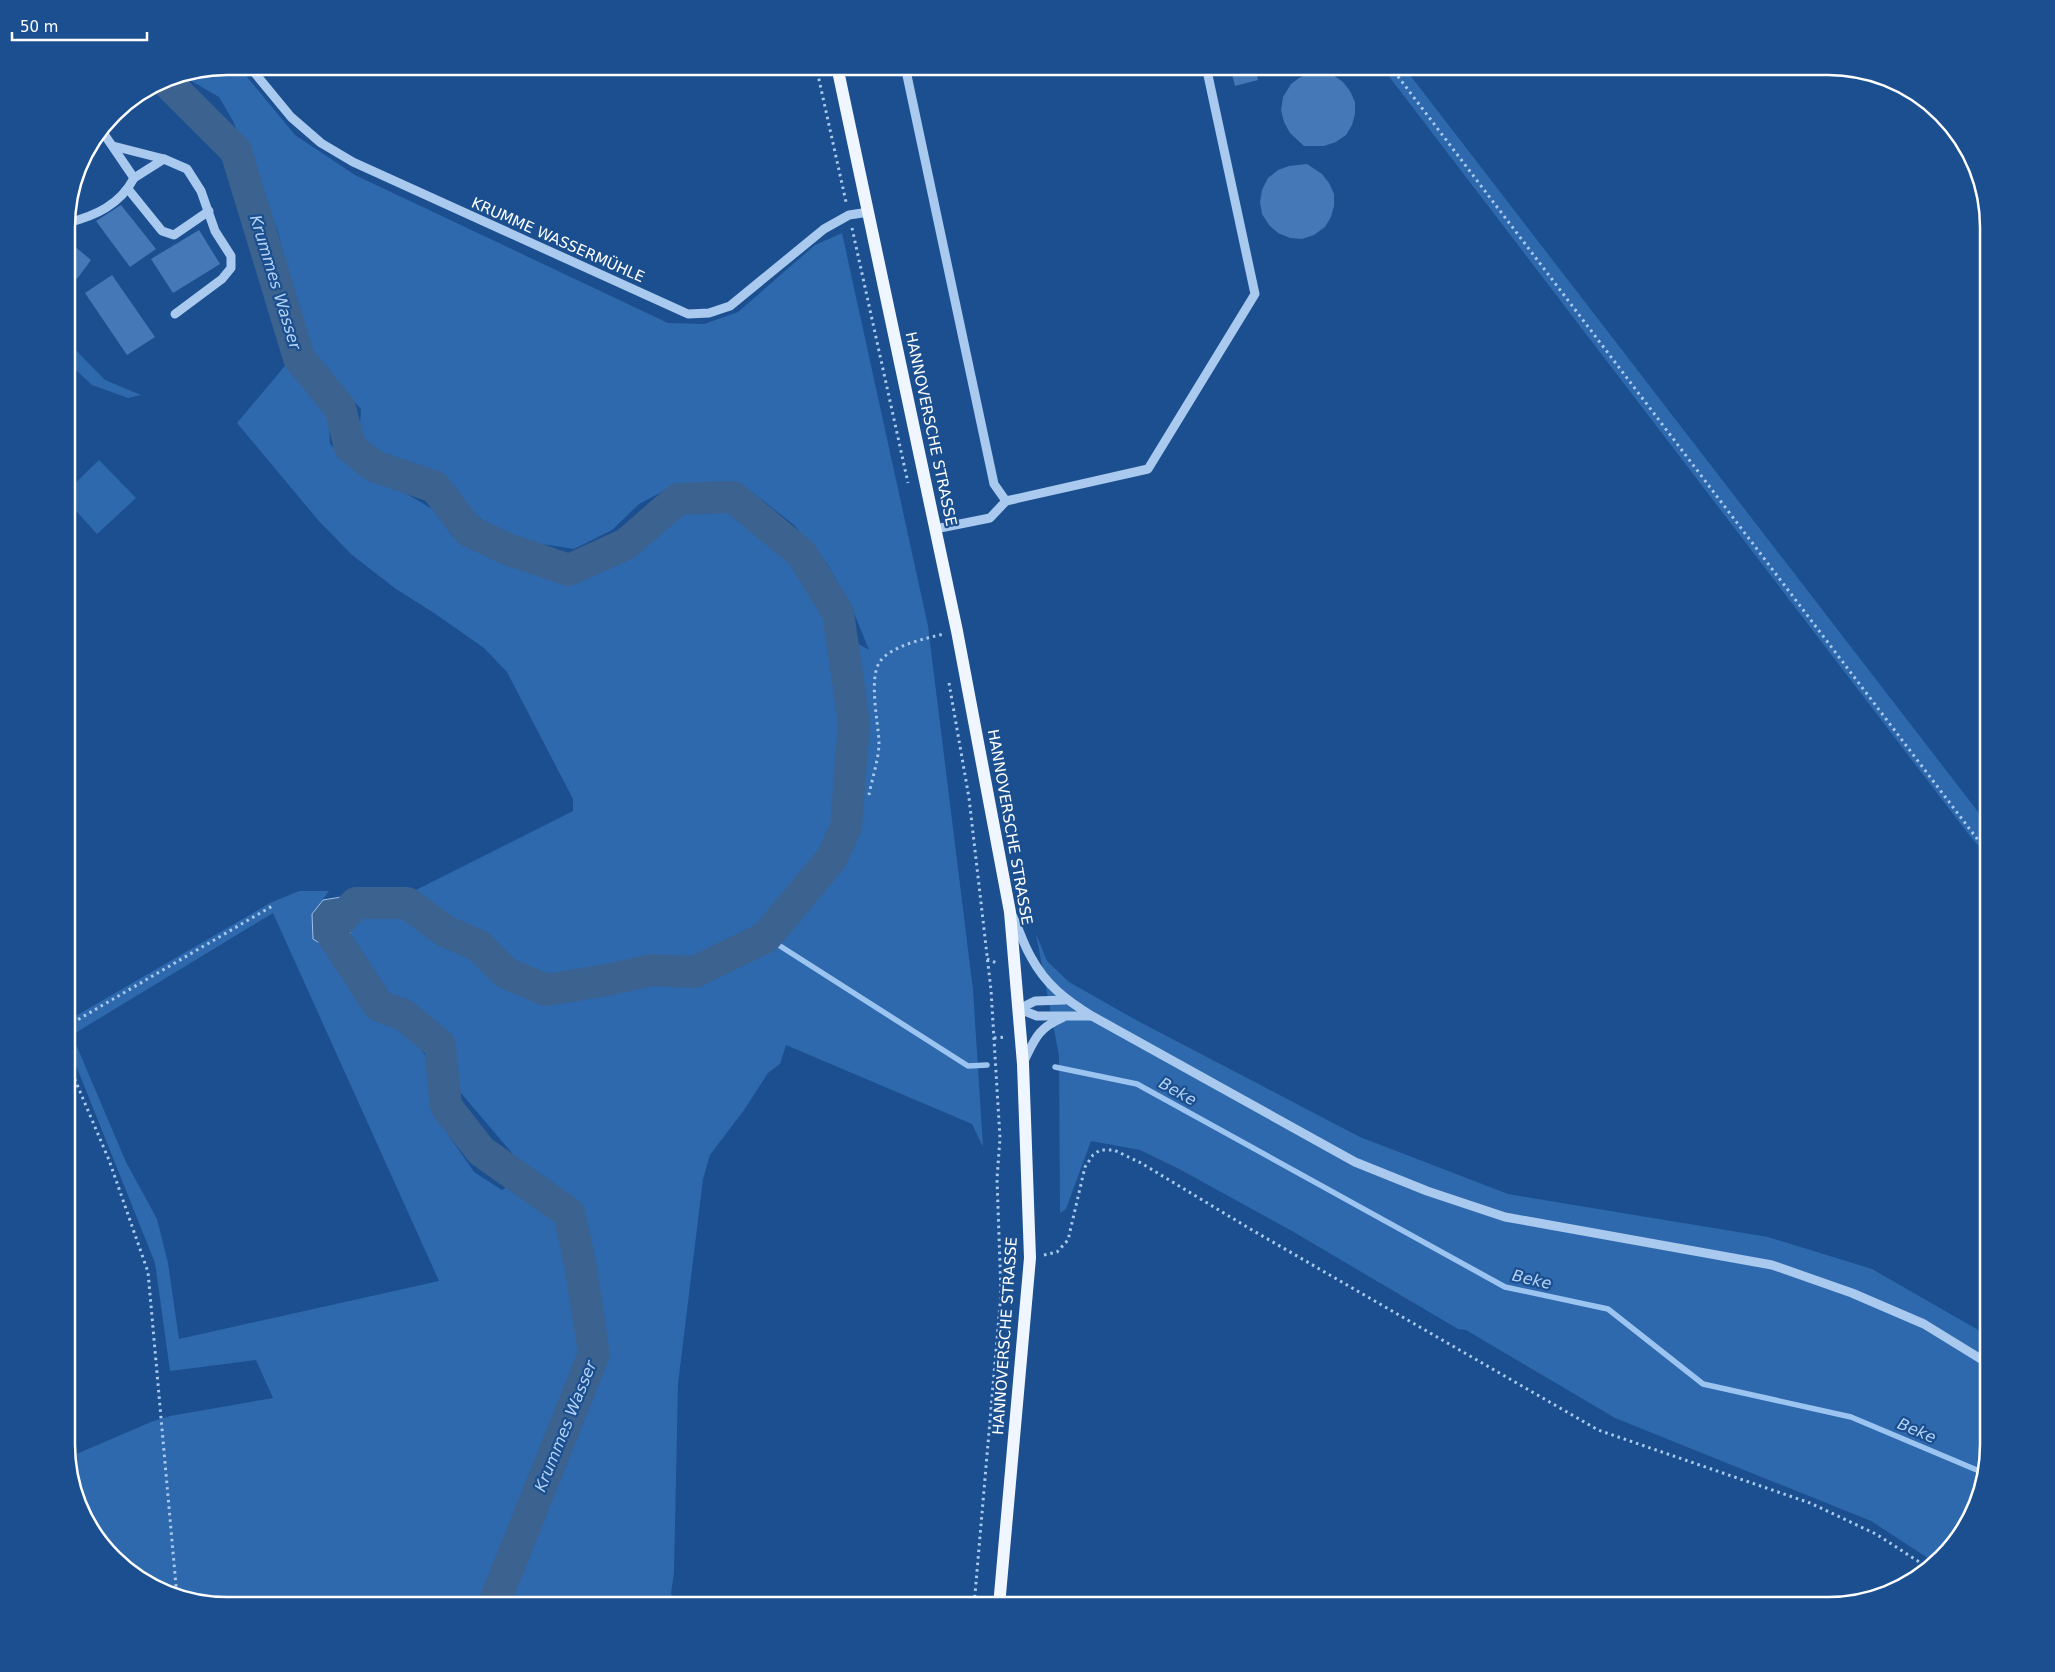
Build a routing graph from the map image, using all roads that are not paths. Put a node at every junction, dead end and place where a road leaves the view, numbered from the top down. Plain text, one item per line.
1 (256, 75) edge
2 (839, 75) edge
3 (907, 75) edge
4 (1208, 75) edge
5 (106, 136) edge
6 (113, 146) junction
7 (164, 159) junction
8 (134, 178) junction
9 (128, 189) junction
10 (209, 211) junction
11 (869, 212) junction
12 (75, 220) edge
13 (175, 314) dead end
14 (1006, 501) junction
15 (935, 529) junction
16 (1010, 912) junction
17 (1065, 1000) junction
18 (1019, 1009) junction
19 (1064, 1016) junction
20 (1092, 1016) junction
21 (1023, 1064) junction
22 (1980, 1358) edge
23 (999, 1597) edge

1 - 11 street, KRUMME WASSERMÜHLE
2 - 11 main road, HANNOVERSCHE STRASSE
3 - 14 street
4 - 14 street
5 - 6 street
6 - 7 street
6 - 8 street
7 - 8 street
7 - 10 street
8 - 9 street
9 - 10 street
9 - 12 street
10 - 13 street
11 - 15 main road, HANNOVERSCHE STRASSE
14 - 15 street
15 - 16 main road, HANNOVERSCHE STRASSE
16 - 17 street
16 - 18 main road, HANNOVERSCHE STRASSE
17 - 18 street
17 - 20 street
18 - 19 street
18 - 21 main road, HANNOVERSCHE STRASSE
19 - 20 street
19 - 21 street
20 - 22 street
21 - 23 main road, HANNOVERSCHE STRASSE

